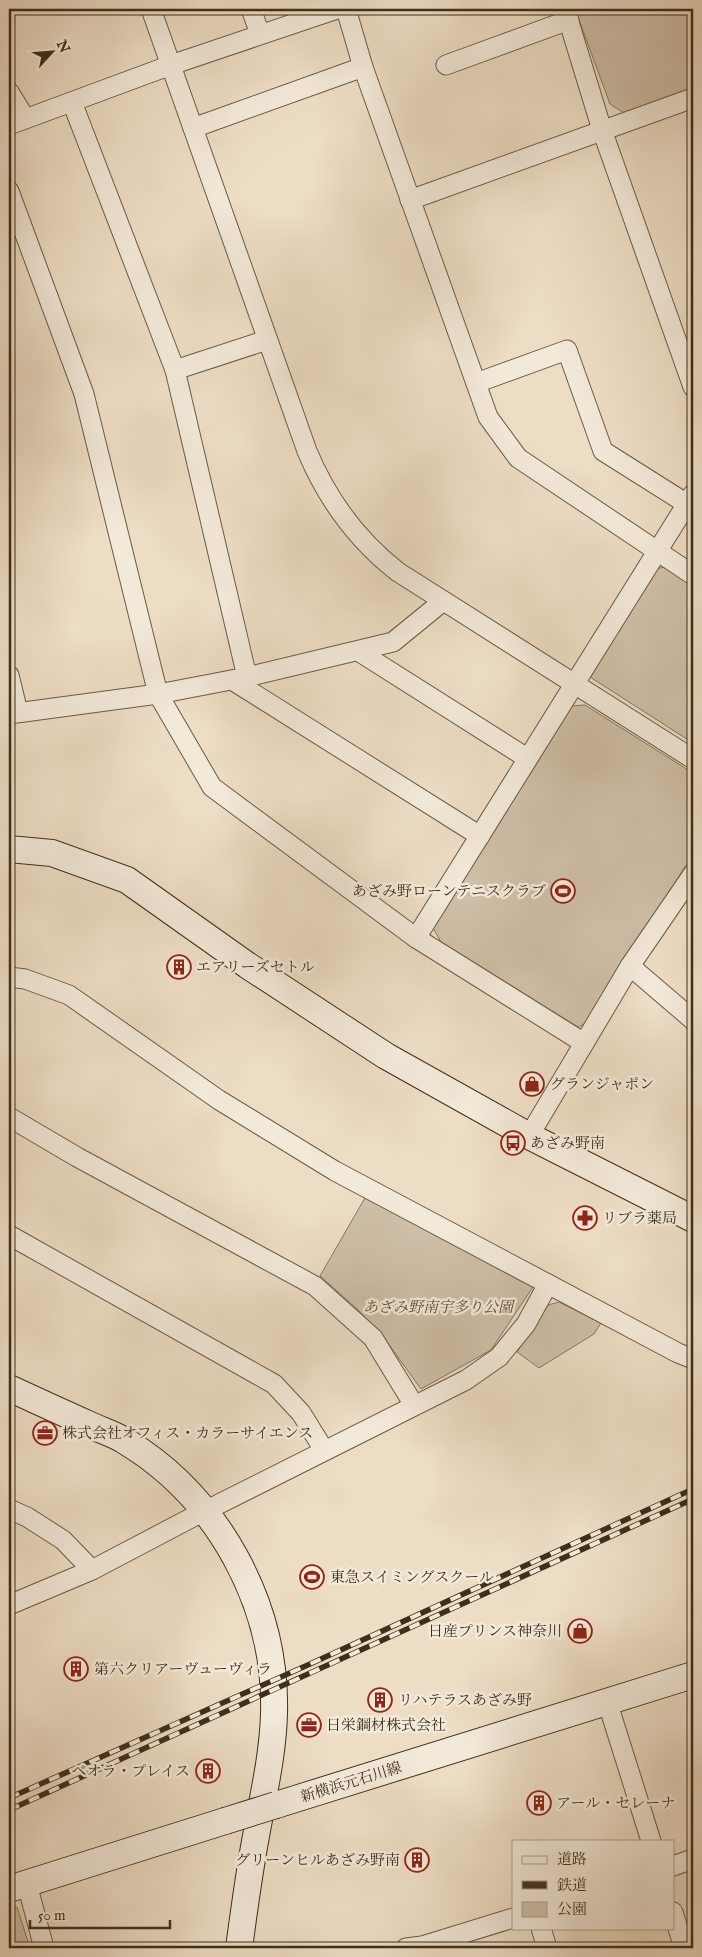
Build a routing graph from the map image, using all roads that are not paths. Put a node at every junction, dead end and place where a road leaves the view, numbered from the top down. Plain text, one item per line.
1 (151, 9) edge
2 (251, 9) edge
3 (337, 9) edge
4 (346, 9) edge
5 (566, 14) edge
6 (260, 34) junction
7 (171, 65) junction
8 (446, 65) dead end
9 (363, 67) junction
10 (9, 92) edge
11 (693, 98) edge
12 (72, 102) junction
13 (17, 122) edge
14 (193, 128) junction
15 (602, 130) junction
16 (9, 191) edge
17 (410, 200) junction
18 (267, 340) junction
19 (174, 370) junction
20 (476, 383) junction
21 (693, 388) edge
22 (690, 499) edge
23 (656, 552) junction
24 (693, 576) edge
25 (442, 602) junction
26 (358, 651) junction
27 (9, 675) edge
28 (239, 678) junction
29 (575, 685) junction
30 (158, 694) junction
31 (14, 713) edge
32 (527, 758) junction
33 (693, 759) edge
34 (480, 836) junction
35 (9, 849) edge
36 (691, 881) edge
37 (416, 938) junction
38 (630, 966) junction
39 (9, 977) edge
40 (693, 1020) edge
41 (584, 1043) junction
42 (9, 1117) edge
43 (530, 1136) junction
44 (693, 1219) edge
45 (9, 1235) edge
46 (548, 1284) junction
47 (693, 1359) edge
48 (9, 1388) edge
49 (414, 1405) junction
50 (324, 1450) junction
51 (9, 1509) edge
52 (205, 1511) junction
53 (92, 1570) junction
54 (9, 1605) edge
55 (693, 1675) edge
56 (607, 1701) junction
57 (651, 1840) edge
58 (693, 1859) edge
59 (674, 1866) edge
60 (18, 1886) edge
61 (674, 1915) edge
62 (512, 1918) edge
63 (542, 1930) edge
64 (417, 1947) edge
65 (44, 1948) edge
66 (239, 1948) edge
67 (547, 1948) edge
68 (684, 1948) edge

1 - 7 street
2 - 6 street
3 - 6 street
4 - 9 street
5 - 8 street
5 - 15 street
6 - 7 street
7 - 12 street
7 - 14 street
9 - 14 street
9 - 17 street
10 - 13 street
11 - 15 street
12 - 13 street
12 - 19 street
14 - 18 street
15 - 17 street
15 - 21 street
16 - 30 street
17 - 20 street
18 - 19 street
18 - 25 street
19 - 28 street
20 - 22 street
20 - 23 street
22 - 23 street
23 - 24 street
23 - 29 street
25 - 26 street
25 - 29 street
26 - 28 street
26 - 32 street
27 - 31 street
28 - 30 street
28 - 34 street
29 - 32 street
29 - 33 street
30 - 31 street
30 - 37 street
32 - 34 street
34 - 37 street
35 - 43 street
36 - 38 street
37 - 41 street
38 - 40 street
38 - 41 street
39 - 46 street
41 - 43 street
42 - 49 street
43 - 44 street
45 - 50 street
46 - 47 street
46 - 49 street
48 - 52 street
49 - 50 street
50 - 52 street
51 - 53 street
52 - 53 street
52 - 66 street
53 - 54 street
55 - 56 street, 新横浜元石川線
56 - 57 street
56 - 60 street, 新横浜元石川線, bridge
58 - 59 street
60 - 65 street
61 - 68 street
62 - 64 street
63 - 67 street

